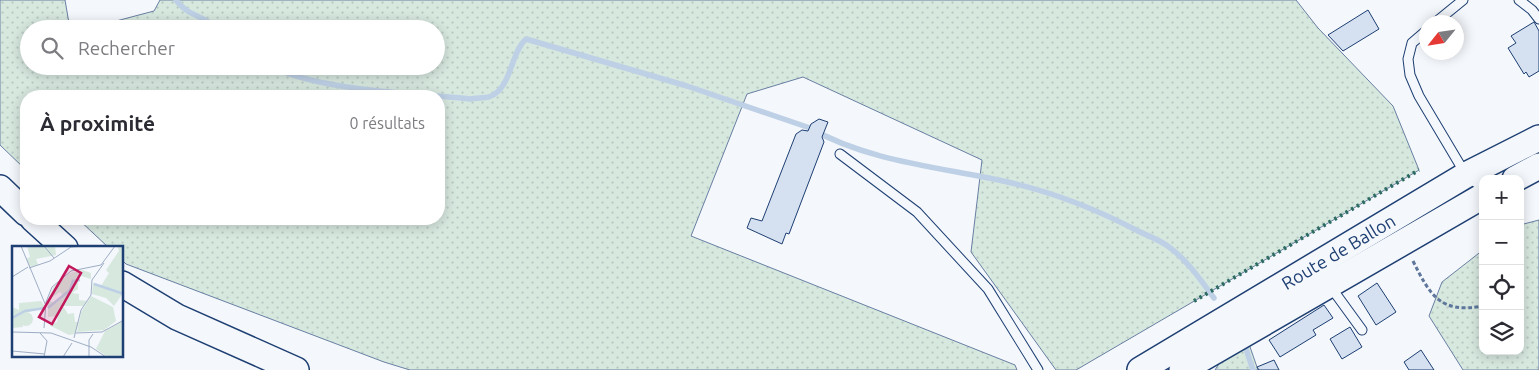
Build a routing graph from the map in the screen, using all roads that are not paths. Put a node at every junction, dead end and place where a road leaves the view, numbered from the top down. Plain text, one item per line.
1 (1463, 0) edge
2 (1519, 0) edge
3 (1445, 15) edge
4 (1539, 20) edge
5 (1419, 37) edge
6 (1539, 138) edge
7 (840, 154) dead end
8 (1539, 166) edge
9 (1522, 175) edge
10 (1475, 182) edge
11 (0, 188) edge
12 (1479, 198) edge
13 (20, 207) edge
14 (40, 225) edge
15 (63, 246) edge
16 (1323, 275) junction
17 (124, 285) edge
18 (1362, 330) dead end
19 (1184, 365) edge
20 (296, 370) edge
21 (1038, 370) edge
22 (1140, 370) edge

1 - 3 lane
2 - 4 lane
5 - 10 lane
6 - 10 main road, Route de Ballon
7 - 21 lane
8 - 9 main road
10 - 16 main road, Route de Ballon
11 - 13 main road
12 - 16 main road, Route de Ballon
14 - 15 main road
16 - 18 lane
16 - 19 main road, Route de Ballon
17 - 20 main road
19 - 22 main road, Route de Ballon

